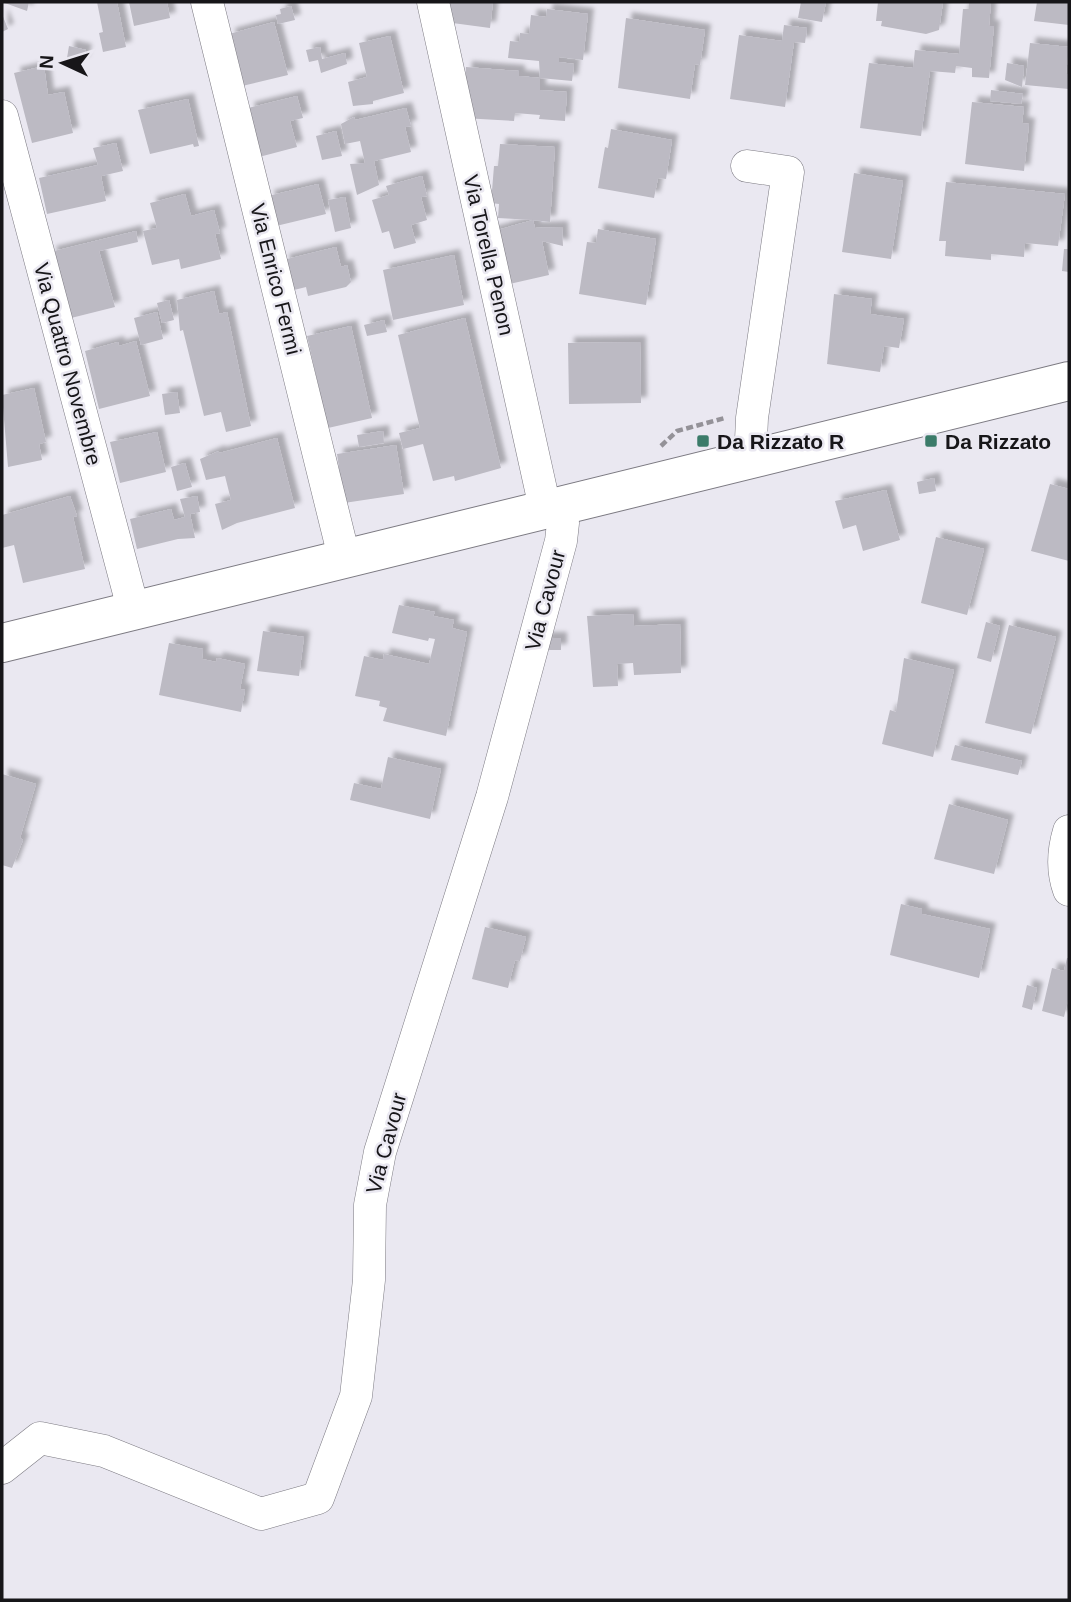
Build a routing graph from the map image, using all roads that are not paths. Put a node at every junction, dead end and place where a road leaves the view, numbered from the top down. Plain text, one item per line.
1 (208, 2) edge
2 (433, 2) edge
3 (2, 116) edge
4 (747, 166) dead end
5 (1069, 381) edge
6 (756, 457) junction
7 (552, 507) junction
8 (344, 557) junction
9 (134, 612) junction
10 (2, 643) edge
11 (1069, 831) edge
12 (1069, 890) edge
13 (2, 1468) edge

1 - 8 street, Via Enrico Fermi
2 - 7 street, Via Torella Penon
3 - 9 street, Via Quattro Novembre
4 - 6 street
5 - 6 main road
6 - 7 main road
7 - 8 main road
7 - 13 street, Via Cavour
8 - 9 main road
9 - 10 main road
11 - 12 street

